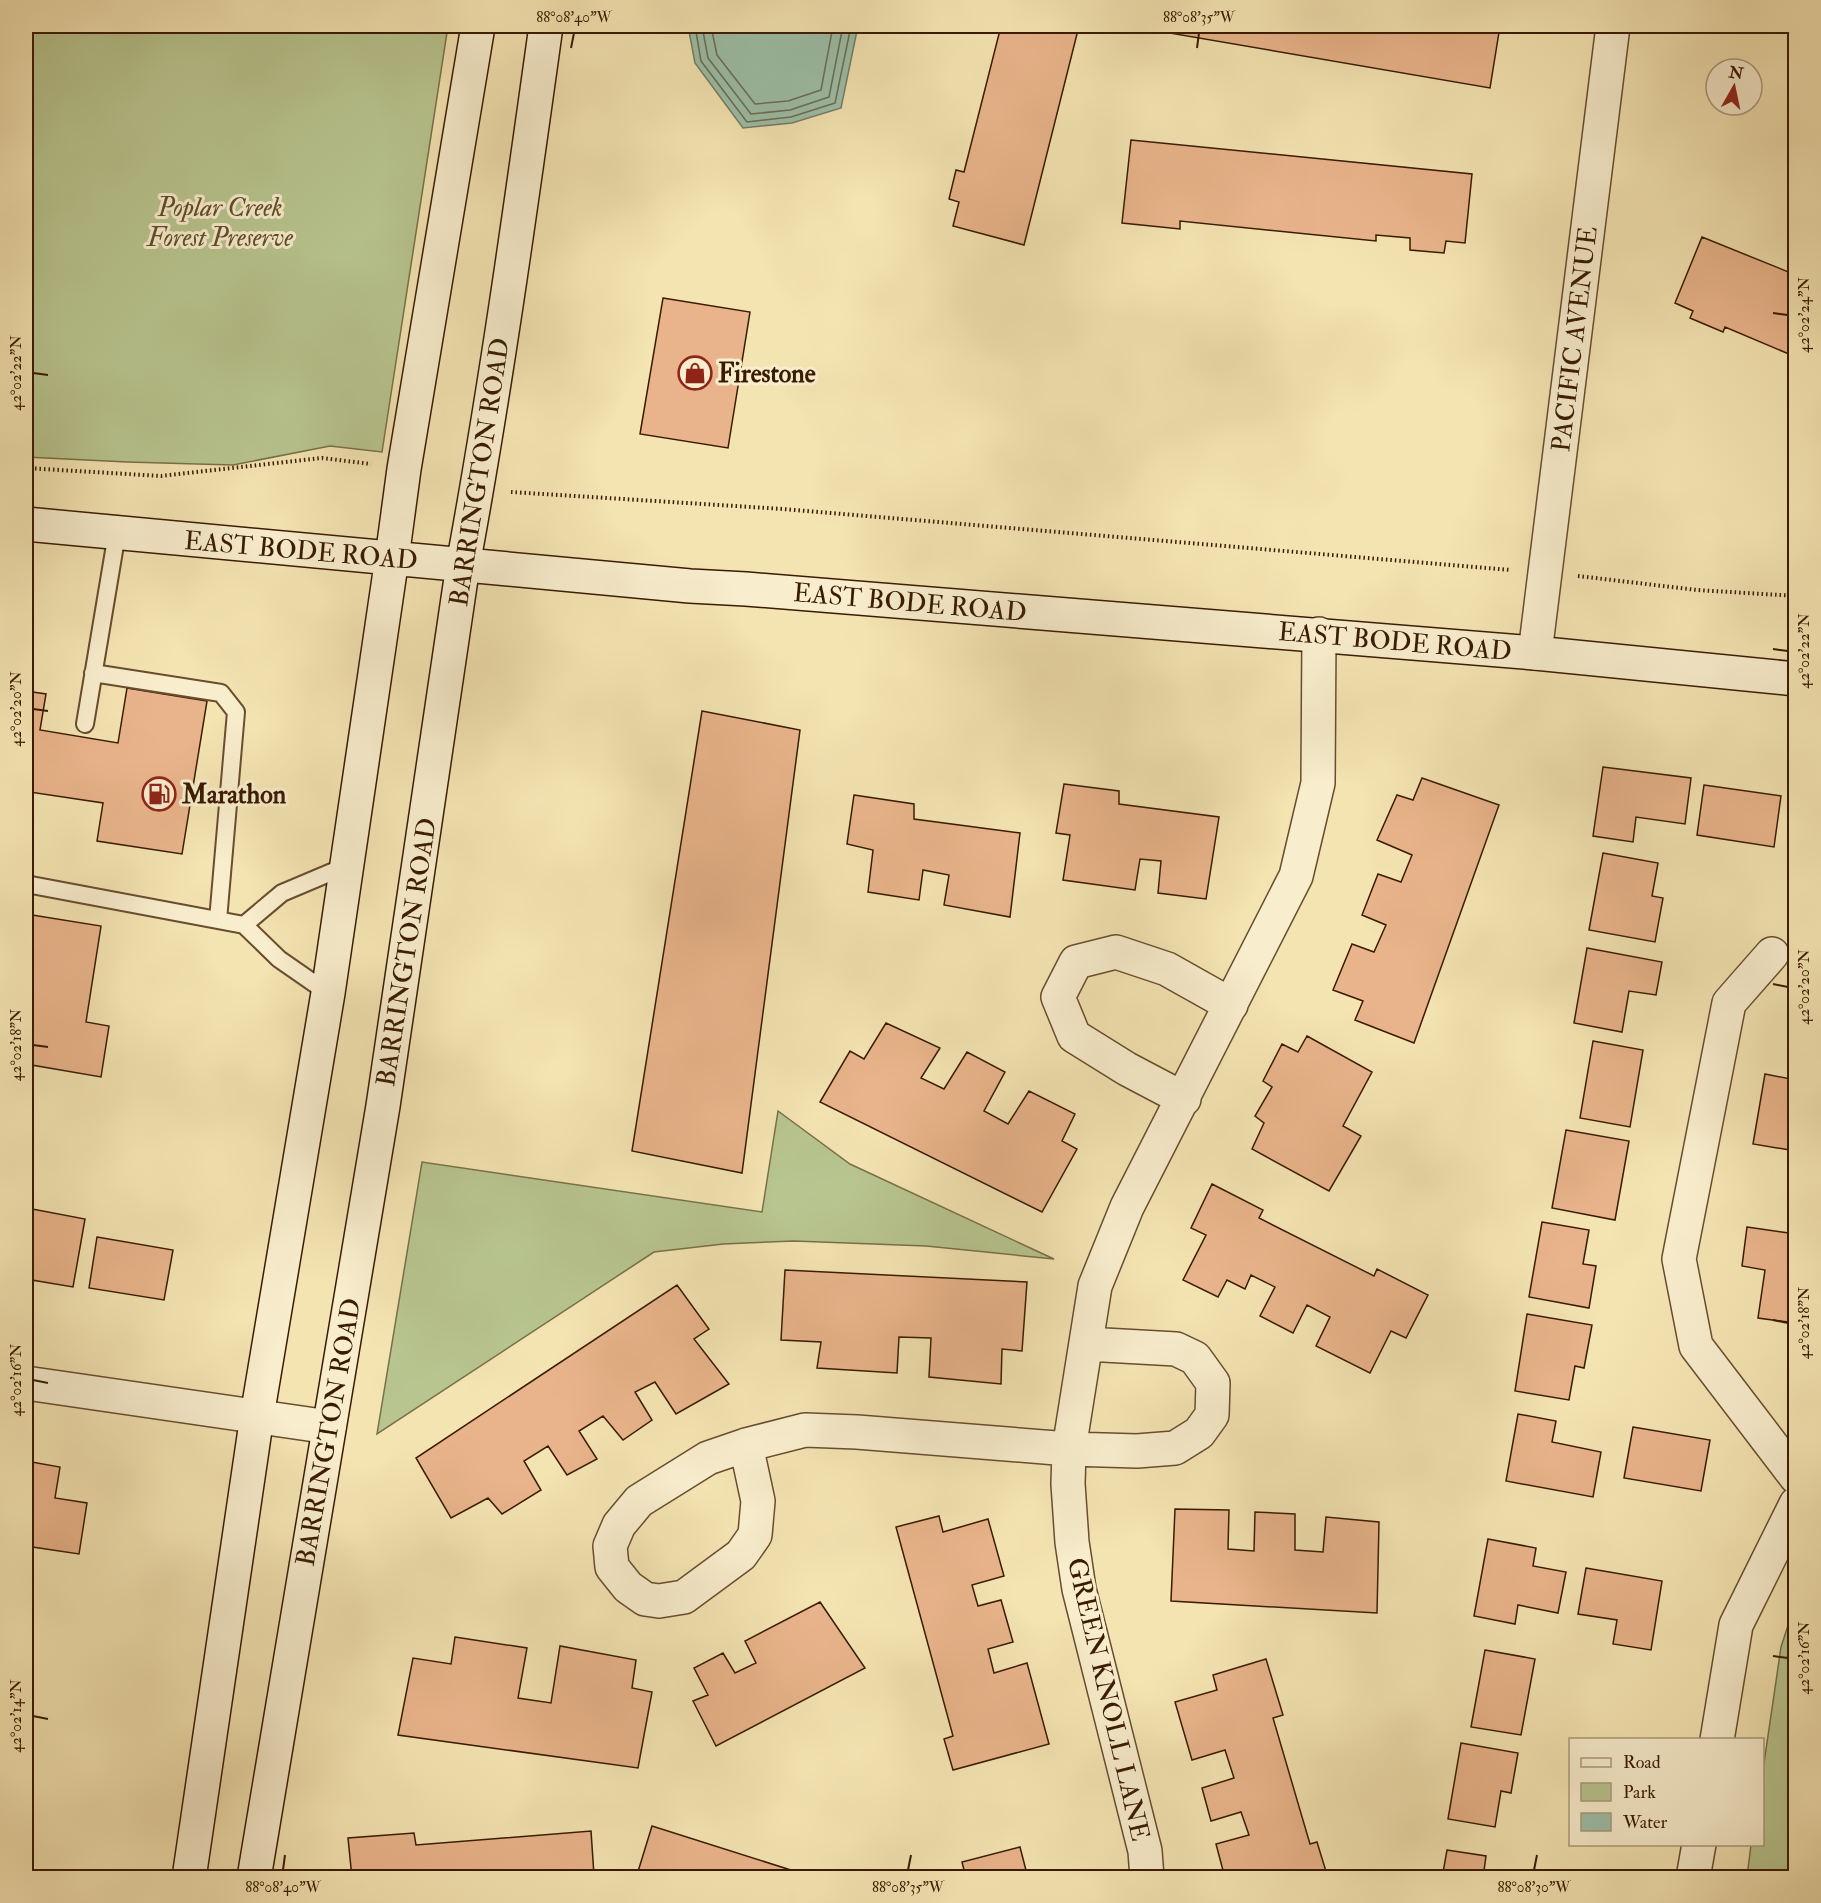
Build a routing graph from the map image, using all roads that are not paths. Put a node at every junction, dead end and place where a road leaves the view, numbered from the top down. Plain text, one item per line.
1 (478, 26) edge
2 (546, 26) edge
3 (1613, 26) edge
4 (26, 524) edge
5 (117, 533) junction
6 (392, 558) junction
7 (463, 565) junction
8 (1319, 634) junction
9 (1534, 653) junction
10 (93, 673) junction
11 (1796, 679) edge
12 (85, 724) dead end
13 (346, 866) junction
14 (26, 884) edge
15 (218, 920) junction
16 (244, 925) junction
17 (1772, 954) dead end
18 (328, 993) junction
19 (1231, 1005) junction
20 (1184, 1100) junction
21 (1086, 1344) junction
22 (26, 1383) edge
23 (257, 1416) junction
24 (329, 1427) junction
25 (746, 1445) junction
26 (1069, 1449) junction
27 (1796, 1478) edge
28 (1796, 1504) edge
29 (1717, 1738) edge
30 (1699, 1846) edge
31 (189, 1878) edge
32 (254, 1878) edge
33 (1147, 1878) edge
34 (1693, 1878) edge

1 - 6 street
2 - 7 street, BARRINGTON ROAD
3 - 9 street, PACIFIC AVENUE
4 - 5 street, EAST BODE ROAD
5 - 6 street, EAST BODE ROAD
5 - 10 lane
6 - 7 street, EAST BODE ROAD
6 - 13 street
7 - 8 street, EAST BODE ROAD
7 - 24 street, BARRINGTON ROAD
8 - 9 street, EAST BODE ROAD
8 - 19 street, GREEN KNOLL LANE
9 - 11 street, EAST BODE ROAD
10 - 12 lane
10 - 15 lane
13 - 16 lane
13 - 18 street
14 - 15 lane
15 - 16 lane
16 - 18 lane
17 - 27 street
18 - 23 street
19 - 20 street, GREEN KNOLL LANE
19 - 20 street
20 - 21 street, GREEN KNOLL LANE
21 - 26 street, GREEN KNOLL LANE
21 - 26 street
22 - 23 street
23 - 24 street
23 - 31 street
24 - 32 street, BARRINGTON ROAD
25 - 25 street
25 - 26 street
26 - 33 street, GREEN KNOLL LANE
28 - 29 street
30 - 34 street

